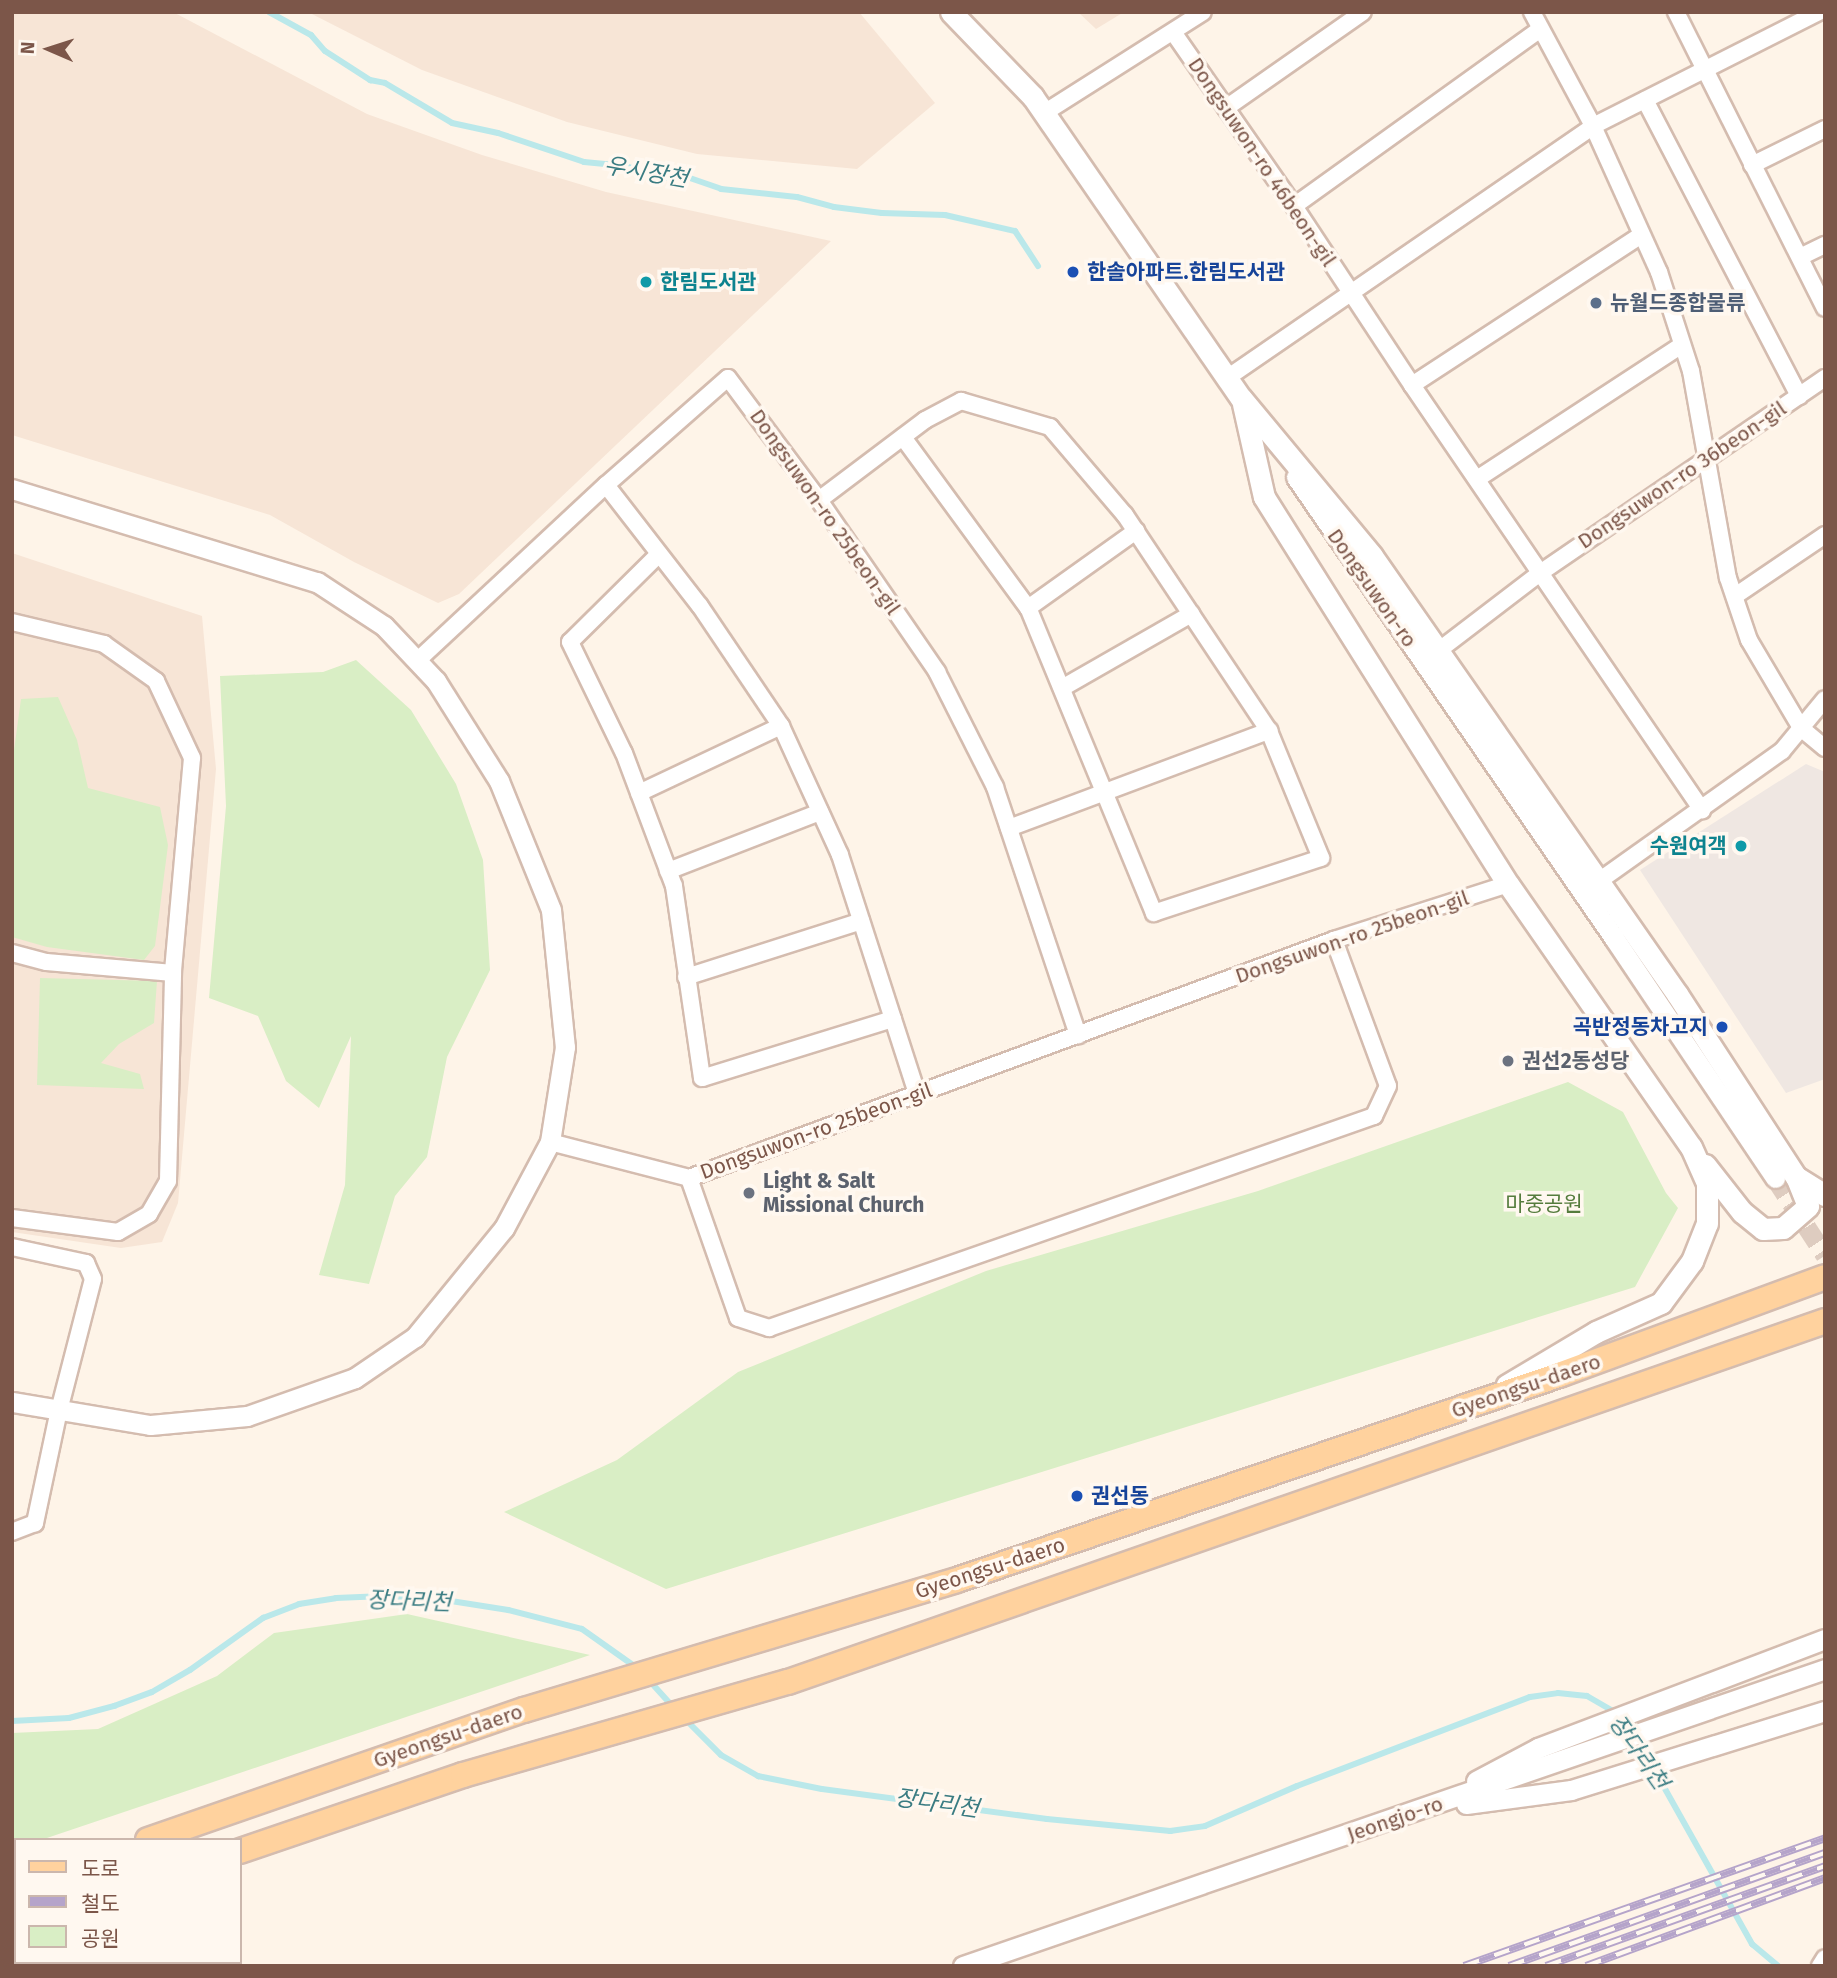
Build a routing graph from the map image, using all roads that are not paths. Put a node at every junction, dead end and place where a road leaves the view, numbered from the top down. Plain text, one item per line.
1 (951, 12) edge
2 (1203, 12) edge
3 (1363, 12) edge
4 (1532, 12) edge
5 (1676, 12) edge
6 (1818, 12) edge
7 (1540, 29) junction
8 (1173, 32) junction
9 (1703, 68) junction
10 (1645, 100) junction
11 (1226, 108) junction
12 (1044, 113) junction
13 (1593, 126) junction
14 (1825, 129) edge
15 (1752, 165) junction
16 (1294, 206) junction
17 (1641, 235) junction
18 (1825, 245) edge
19 (1800, 257) junction
20 (1350, 293) junction
21 (1825, 308) edge
22 (1682, 345) junction
23 (1227, 378) junction
24 (1825, 378) edge
25 (1412, 384) junction
26 (1799, 396) junction
27 (1241, 398) junction
28 (903, 438) junction
29 (1707, 459) junction
30 (1476, 479) junction
31 (606, 485) junction
32 (12, 489) edge
33 (819, 500) junction
34 (1136, 531) junction
35 (1825, 535) edge
36 (659, 554) junction
37 (1540, 573) junction
38 (1735, 596) junction
39 (1028, 608) junction
40 (1191, 614) junction
41 (12, 622) edge
42 (1438, 651) junction
43 (417, 661) junction
44 (1062, 688) junction
45 (1825, 699) edge
46 (780, 726) junction
47 (1801, 728) junction
48 (1269, 731) junction
49 (1825, 748) edge
50 (1106, 792) junction
51 (639, 793) junction
52 (1702, 810) junction
53 (820, 812) junction
54 (1009, 828) junction
55 (668, 871) junction
56 (1599, 881) junction
57 (1508, 884) junction
58 (861, 921) junction
59 (1334, 940) junction
60 (12, 953) edge
61 (173, 973) junction
62 (686, 977) junction
63 (893, 1019) junction
64 (1078, 1035) junction
65 (917, 1094) junction
66 (550, 1142) junction
67 (1691, 1147) junction
68 (1796, 1177) junction
69 (689, 1178) junction
70 (1774, 1178) tunnel mouth
71 (1825, 1195) edge
72 (12, 1218) edge
73 (12, 1247) edge
74 (1825, 1277) edge
75 (1825, 1321) edge
76 (12, 1402) edge
77 (1477, 1403) junction
78 (59, 1410) junction
79 (12, 1532) edge
80 (1825, 1639) edge
81 (1825, 1669) edge
82 (1825, 1711) edge
83 (1423, 1810) junction
84 (154, 1838) edge
85 (242, 1850) edge
86 (1825, 1958) edge
87 (963, 1966) edge
88 (1820, 1966) edge

1 - 12 main road, Dongsuwon-ro
2 - 8 street
3 - 11 street
4 - 7 street
5 - 9 street
6 - 9 street
7 - 13 street
7 - 16 street
8 - 11 street, Dongsuwon-ro 46beon-gil
8 - 12 street
9 - 10 street
9 - 15 street
10 - 13 street
10 - 26 street
11 - 16 street, Dongsuwon-ro 46beon-gil
12 - 23 main road, Dongsuwon-ro
13 - 17 street
13 - 20 street
14 - 15 street
15 - 19 street
16 - 20 street, Dongsuwon-ro 46beon-gil
17 - 22 street
17 - 25 street
18 - 19 street
19 - 21 street
20 - 23 street
20 - 25 street
22 - 29 street
22 - 30 street
23 - 27 main road, Dongsuwon-ro
24 - 26 street, Dongsuwon-ro 36beon-gil
25 - 30 street
26 - 29 street, Dongsuwon-ro 36beon-gil
27 - 42 main road
27 - 57 main road
27 - 70 street, Dongsuwon-ro
28 - 33 street
28 - 34 street
28 - 39 street
29 - 37 street, Dongsuwon-ro 36beon-gil
29 - 38 street
30 - 37 street
31 - 33 street, Dongsuwon-ro 25beon-gil
31 - 36 street
31 - 43 street, Dongsuwon-ro 25beon-gil
32 - 43 street
33 - 54 street, Dongsuwon-ro 25beon-gil
34 - 39 street
34 - 40 street
35 - 38 street
36 - 46 street
36 - 51 street
37 - 42 street, Dongsuwon-ro 36beon-gil
37 - 52 street
38 - 47 street
39 - 44 street
40 - 44 street
40 - 48 street
41 - 61 street
42 - 56 main road
43 - 66 street
44 - 50 street
45 - 47 street
46 - 51 street
46 - 53 street
47 - 49 street
47 - 52 street
48 - 50 street
48 - 50 street
50 - 54 street
51 - 55 street
52 - 56 street
53 - 55 street
53 - 58 street
54 - 64 street, Dongsuwon-ro 25beon-gil
55 - 62 street
56 - 68 main road
57 - 59 street, Dongsuwon-ro 25beon-gil
57 - 67 main road
58 - 62 street
58 - 63 street
59 - 64 street, Dongsuwon-ro 25beon-gil
59 - 69 street
60 - 61 street
61 - 72 street
62 - 63 street
63 - 65 street
64 - 65 street, Dongsuwon-ro 25beon-gil
65 - 69 street, Dongsuwon-ro 25beon-gil
66 - 69 street, Dongsuwon-ro 25beon-gil
66 - 78 street
67 - 68 main road
67 - 77 main road
68 - 71 main road
73 - 78 street
74 - 77 main road, Gyeongsu-daero
75 - 85 main road, Gyeongsu-daero
76 - 78 street
77 - 84 main road, Gyeongsu-daero
78 - 79 street
80 - 83 street
81 - 83 street, Jeongjo-ro
82 - 83 street
83 - 87 street, Jeongjo-ro
86 - 88 street

